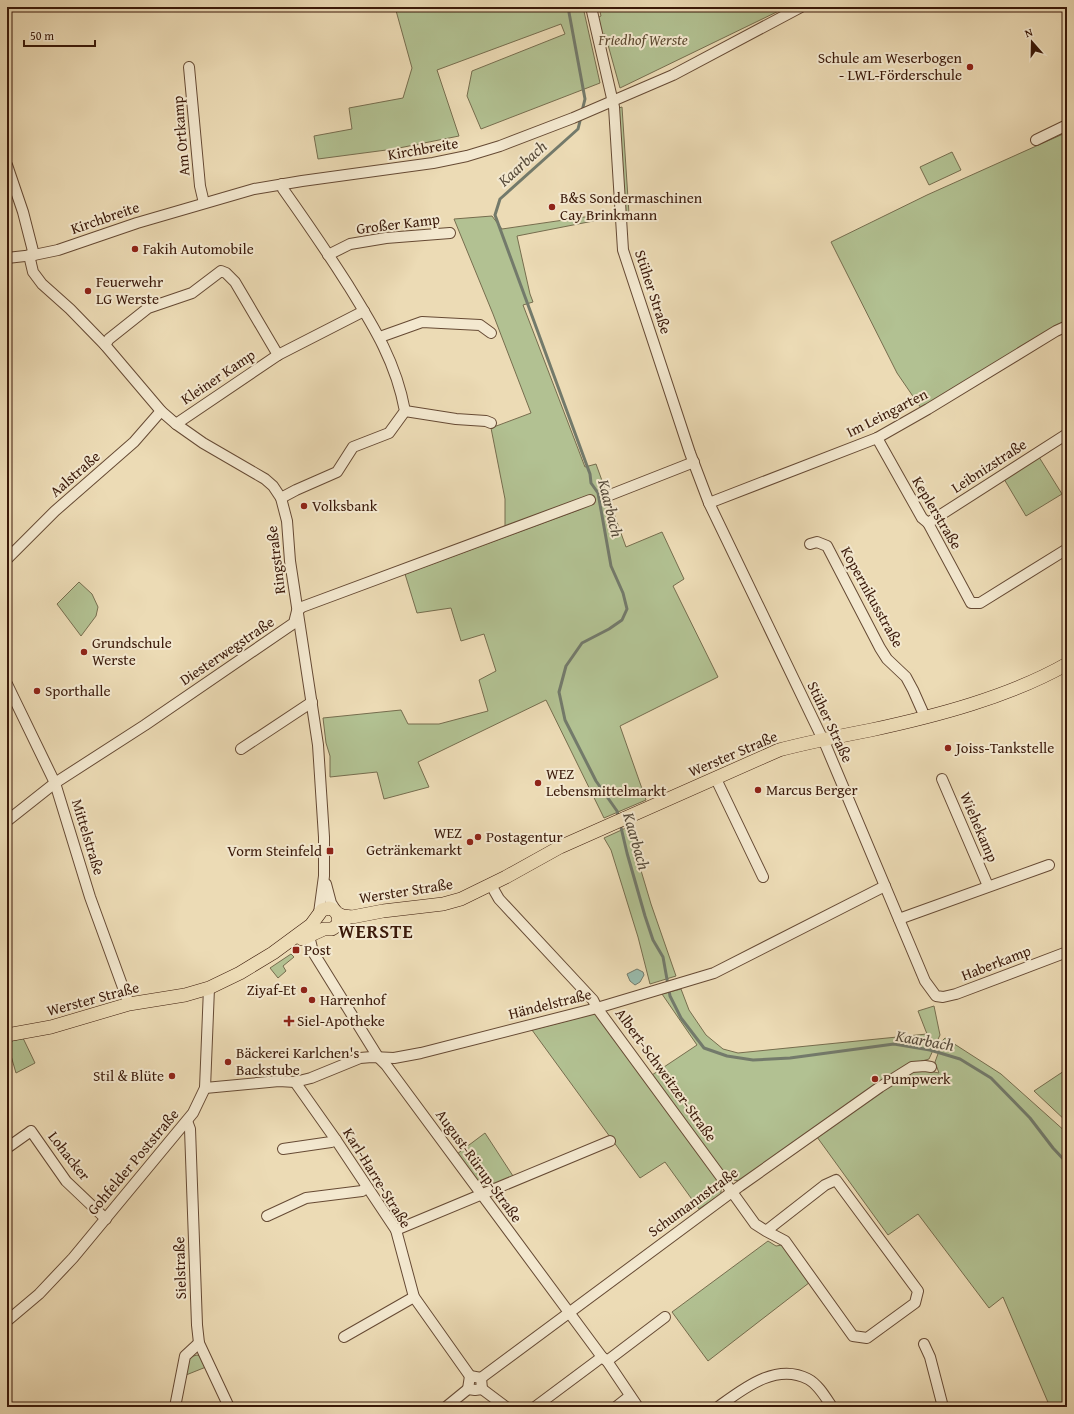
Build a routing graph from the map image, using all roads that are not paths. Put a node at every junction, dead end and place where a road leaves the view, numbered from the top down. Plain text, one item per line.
1 (591, 7) edge
2 (801, 7) edge
3 (189, 67) dead end
4 (613, 100) junction
5 (1067, 125) edge
6 (1036, 140) dead end
7 (7, 165) edge
8 (282, 184) junction
9 (204, 203) junction
10 (450, 233) dead end
11 (32, 255) junction
12 (328, 255) junction
13 (7, 258) edge
14 (364, 311) junction
15 (1065, 330) edge
16 (491, 333) dead end
17 (380, 337) junction
18 (105, 345) junction
19 (278, 355) junction
20 (161, 411) junction
21 (405, 411) junction
22 (491, 423) dead end
23 (176, 424) junction
24 (1067, 434) edge
25 (877, 438) junction
26 (694, 462) junction
27 (610, 495) dead end
28 (281, 498) junction
29 (590, 500) dead end
30 (709, 503) junction
31 (928, 523) junction
32 (810, 544) dead end
33 (1067, 549) edge
34 (7, 559) edge
35 (297, 611) junction
36 (1067, 664) edge
37 (7, 684) edge
38 (312, 702) junction
39 (925, 717) junction
40 (822, 739) junction
41 (241, 749) dead end
42 (716, 779) junction
43 (942, 779) dead end
44 (55, 783) junction
45 (7, 821) edge
46 (1049, 864) dead end
47 (324, 876) junction
48 (763, 877) dead end
49 (491, 885) junction
50 (885, 886) junction
51 (988, 886) junction
52 (318, 915) junction
53 (337, 917) junction
54 (899, 919) junction
55 (324, 929) junction
56 (308, 936) junction
57 (1067, 952) edge
58 (273, 953) junction
59 (209, 988) junction
60 (936, 996) joint
61 (129, 1004) junction
62 (597, 1008) junction
63 (7, 1035) edge
64 (378, 1057) junction
65 (932, 1067) dead end
66 (295, 1082) junction
67 (205, 1088) junction
68 (187, 1121) junction
69 (336, 1140) junction
70 (610, 1140) dead end
71 (7, 1148) edge
72 (283, 1149) dead end
73 (367, 1187) junction
74 (732, 1192) junction
75 (482, 1195) junction
76 (267, 1216) dead end
77 (106, 1219) junction
78 (396, 1230) junction
79 (766, 1230) junction
80 (414, 1297) junction
81 (568, 1312) junction
82 (665, 1317) dead end
83 (7, 1321) edge
84 (344, 1337) dead end
85 (199, 1343) junction
86 (924, 1344) dead end
87 (604, 1359) junction
88 (470, 1376) junction
89 (481, 1378) junction
90 (468, 1389) junction
91 (482, 1389) junction
92 (630, 1396) junction
93 (175, 1407) edge
94 (229, 1407) edge
95 (446, 1407) edge
96 (506, 1407) edge
97 (535, 1407) edge
98 (616, 1407) edge
99 (638, 1407) edge
100 (718, 1407) edge
101 (832, 1407) edge
102 (943, 1407) edge

1 - 4 street, Stüher Straße
2 - 4 street, Kirchbreite
3 - 9 street, Am Ortkamp
4 - 8 street, Kirchbreite
4 - 26 street, Stüher Straße
5 - 6 street
7 - 11 street, Ringstraße
8 - 9 street, Kirchbreite
8 - 12 street
9 - 11 street, Kirchbreite
10 - 12 street, Großer Kamp
11 - 13 street
11 - 18 street, Ringstraße
12 - 14 street
14 - 17 street
14 - 19 street, Kleiner Kamp
15 - 25 street, Im Leingarten
16 - 17 street
17 - 21 street
18 - 19 street, Kleiner Kamp
18 - 20 street, Ringstraße
19 - 23 street, Kleiner Kamp
20 - 23 street, Ringstraße
20 - 34 street, Aalstraße
21 - 22 street
21 - 28 street
23 - 28 street, Ringstraße
24 - 31 street, Leibnizstraße
25 - 30 street, Im Leingarten
25 - 31 street, Keplerstraße
26 - 27 street
26 - 30 street, Stüher Straße
28 - 35 street, Ringstraße
29 - 35 street
30 - 40 street, Stüher Straße
31 - 33 street, Keplerstraße
32 - 39 street, Kopernikusstraße
35 - 38 street, Ringstraße
35 - 44 street, Diesterwegstraße
36 - 39 main road, Werster Straße
37 - 44 street, Mittelstraße
38 - 41 street
38 - 47 street, Ringstraße
39 - 40 main road, Werster Straße
40 - 42 main road, Werster Straße
40 - 50 street, Stüher Straße
42 - 48 street
42 - 49 main road, Werster Straße
43 - 51 street, Wiehekamp
44 - 45 street, Diesterwegstraße
44 - 61 street, Mittelstraße
46 - 51 street, Wiehekamp
47 - 52 street, Ringstraße
47 - 53 street, Ringstraße
49 - 53 main road, Werster Straße
49 - 62 street, Albert-Schweitzer-Straße
50 - 54 street, Stüher Straße
50 - 62 street, Händelstraße
51 - 54 street, Wiehekamp
52 - 53 main road, Werster Straße
52 - 55 main road
52 - 58 main road, Werster Straße
53 - 55 main road, Werster Straße
54 - 60 street, Stüher Straße
55 - 56 main road, Werster Straße
56 - 58 main road, Werster Straße
56 - 64 street, August-Rürup-Straße
57 - 60 street, Haberkamp
58 - 59 main road, Werster Straße
59 - 61 main road, Werster Straße
59 - 67 street, Gohfelder Poststraße
61 - 63 main road, Werster Straße
62 - 64 street, Händelstraße
62 - 74 street, Albert-Schweitzer-Straße
64 - 66 street, Händelstraße
64 - 75 street, August-Rürup-Straße
65 - 74 street, Schumannstraße
66 - 67 street, Händelstraße
66 - 69 street, Karl-Harre-Straße
67 - 68 street, Gohfelder Poststraße
68 - 77 street, Gohfelder Poststraße
68 - 85 street, Sielstraße
69 - 72 street
69 - 73 street, Karl-Harre-Straße
70 - 75 street
71 - 77 street, Lohacker
73 - 76 street
73 - 78 street, Karl-Harre-Straße
74 - 79 street, Albert-Schweitzer-Straße
74 - 81 street, Schumannstraße
75 - 78 street
75 - 81 street, August-Rürup-Straße
77 - 83 street, Gohfelder Poststraße
78 - 80 street, Karl-Harre-Straße
79 - 79 street, Albert-Schweitzer-Straße
80 - 84 street
80 - 88 street, Karl-Harre-Straße
81 - 87 street, August-Rürup-Straße
81 - 89 street, Schumannstraße
82 - 87 street
85 - 93 street
85 - 94 street, Sielstraße
86 - 102 street
87 - 92 street, August-Rürup-Straße
87 - 97 street
88 - 89 street
88 - 90 street
89 - 91 street
90 - 91 street
90 - 95 street
91 - 96 street
92 - 98 street
92 - 99 street, August-Rürup-Straße
100 - 101 street

